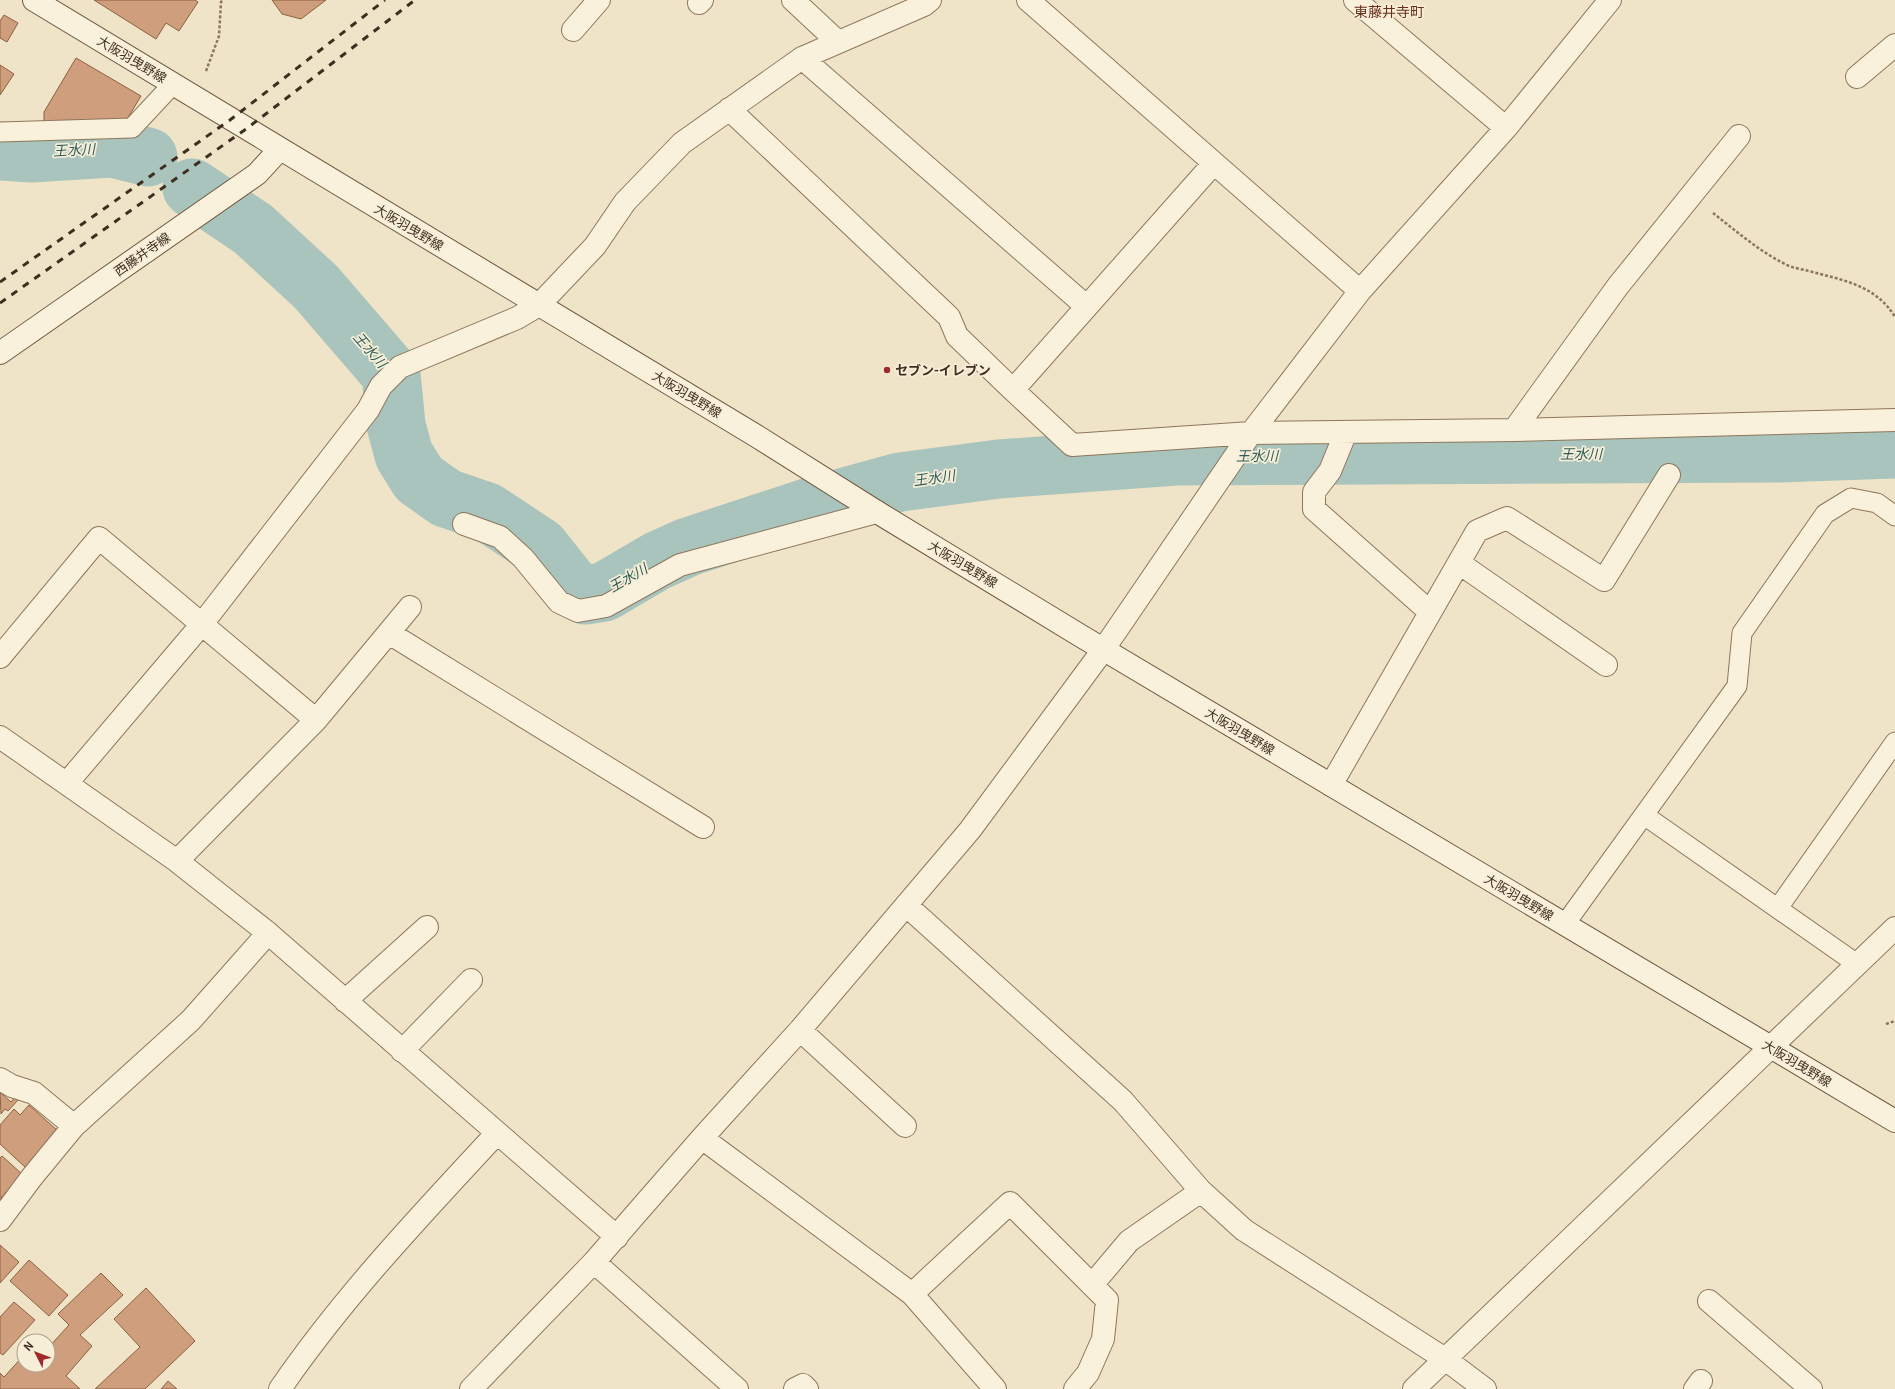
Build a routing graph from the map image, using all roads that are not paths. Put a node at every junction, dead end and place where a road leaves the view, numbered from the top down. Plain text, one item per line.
1 (34, 0) edge
2 (599, 0) edge
3 (792, 0) edge
4 (930, 0) edge
5 (1028, 0) edge
6 (1355, 0) edge
7 (1610, 0) edge
8 (573, 30) dead end
9 (838, 42) junction
10 (1895, 45) edge
11 (802, 58) junction
12 (1857, 77) dead end
13 (173, 84) junction
14 (729, 109) junction
15 (1506, 128) junction
16 (0, 132) edge
17 (1739, 136) dead end
18 (280, 149) junction
19 (1214, 163) junction
20 (1360, 291) junction
21 (539, 305) junction
22 (1086, 306) junction
23 (0, 353) edge
24 (1013, 390) junction
25 (1895, 420) edge
26 (1514, 430) junction
27 (1346, 432) junction
28 (1246, 440) junction
29 (1670, 474) dead end
30 (877, 512) junction
31 (1895, 516) edge
32 (464, 524) dead end
33 (1459, 562) junction
34 (410, 607) dead end
35 (1430, 612) junction
36 (202, 624) junction
37 (389, 633) junction
38 (1103, 650) junction
39 (0, 657) edge
40 (1606, 665) dead end
41 (316, 720) junction
42 (0, 737) edge
43 (1895, 742) edge
44 (67, 783) junction
45 (1331, 785) junction
46 (1644, 815) junction
47 (703, 827) dead end
48 (177, 862) junction
49 (906, 905) junction
50 (1778, 908) junction
51 (1565, 924) junction
52 (427, 927) dead end
53 (1895, 928) edge
54 (268, 934) junction
55 (1857, 964) junction
56 (471, 980) dead end
57 (345, 1001) junction
58 (800, 1030) junction
59 (1770, 1046) junction
60 (402, 1051) junction
61 (0, 1079) edge
62 (1895, 1121) edge
63 (74, 1126) junction
64 (905, 1126) dead end
65 (497, 1133) junction
66 (702, 1138) junction
67 (1201, 1191) junction
68 (0, 1220) edge
69 (617, 1237) junction
70 (594, 1262) junction
71 (1092, 1285) junction
72 (912, 1294) junction
73 (1709, 1301) dead end
74 (1445, 1359) junction
75 (280, 1389) edge
76 (471, 1389) edge
77 (737, 1389) edge
78 (795, 1389) edge
79 (807, 1389) edge
80 (996, 1389) edge
81 (1074, 1389) edge
82 (1414, 1389) edge
83 (1485, 1389) edge
84 (1811, 1389) edge

1 - 13 street, 大阪羽曳野線
2 - 8 street
3 - 9 street
4 - 9 street
5 - 19 street
6 - 15 street
7 - 15 street
9 - 11 street
10 - 12 street
11 - 14 street
11 - 22 street
13 - 16 lane
13 - 18 street, 大阪羽曳野線
14 - 21 street
14 - 24 street
15 - 20 street
17 - 26 street
18 - 21 street, 大阪羽曳野線
18 - 23 street, 西藤井寺線
19 - 20 street
19 - 22 street
20 - 28 street
21 - 30 street, 大阪羽曳野線
21 - 36 street
22 - 24 street
24 - 28 street
25 - 26 street
26 - 27 street
27 - 28 street
27 - 35 street
28 - 38 street
29 - 33 street
30 - 32 street
30 - 38 street, 大阪羽曳野線
31 - 46 lane
33 - 35 street
33 - 40 street
34 - 37 street
35 - 45 street
36 - 39 street
36 - 41 street
36 - 44 street
37 - 41 street
37 - 47 street
38 - 45 street, 大阪羽曳野線
38 - 49 street
41 - 48 street
42 - 44 street
43 - 50 lane
44 - 48 street
45 - 51 street, 大阪羽曳野線
46 - 50 lane
46 - 51 lane
48 - 54 street
49 - 58 street
49 - 67 street
50 - 55 lane
51 - 59 street, 大阪羽曳野線
52 - 57 street
53 - 55 street
54 - 57 street
54 - 63 street
55 - 59 street
56 - 60 street
57 - 60 street
58 - 64 street
58 - 66 street
59 - 62 street, 大阪羽曳野線
59 - 74 street
60 - 65 street
61 - 63 street
63 - 68 street
65 - 69 street
65 - 75 street
66 - 69 street
66 - 72 street
67 - 71 street
67 - 74 street
69 - 70 street
70 - 76 street
70 - 77 street
71 - 72 street
71 - 81 street
72 - 80 street
73 - 84 street
74 - 82 street
74 - 83 street
78 - 79 street

